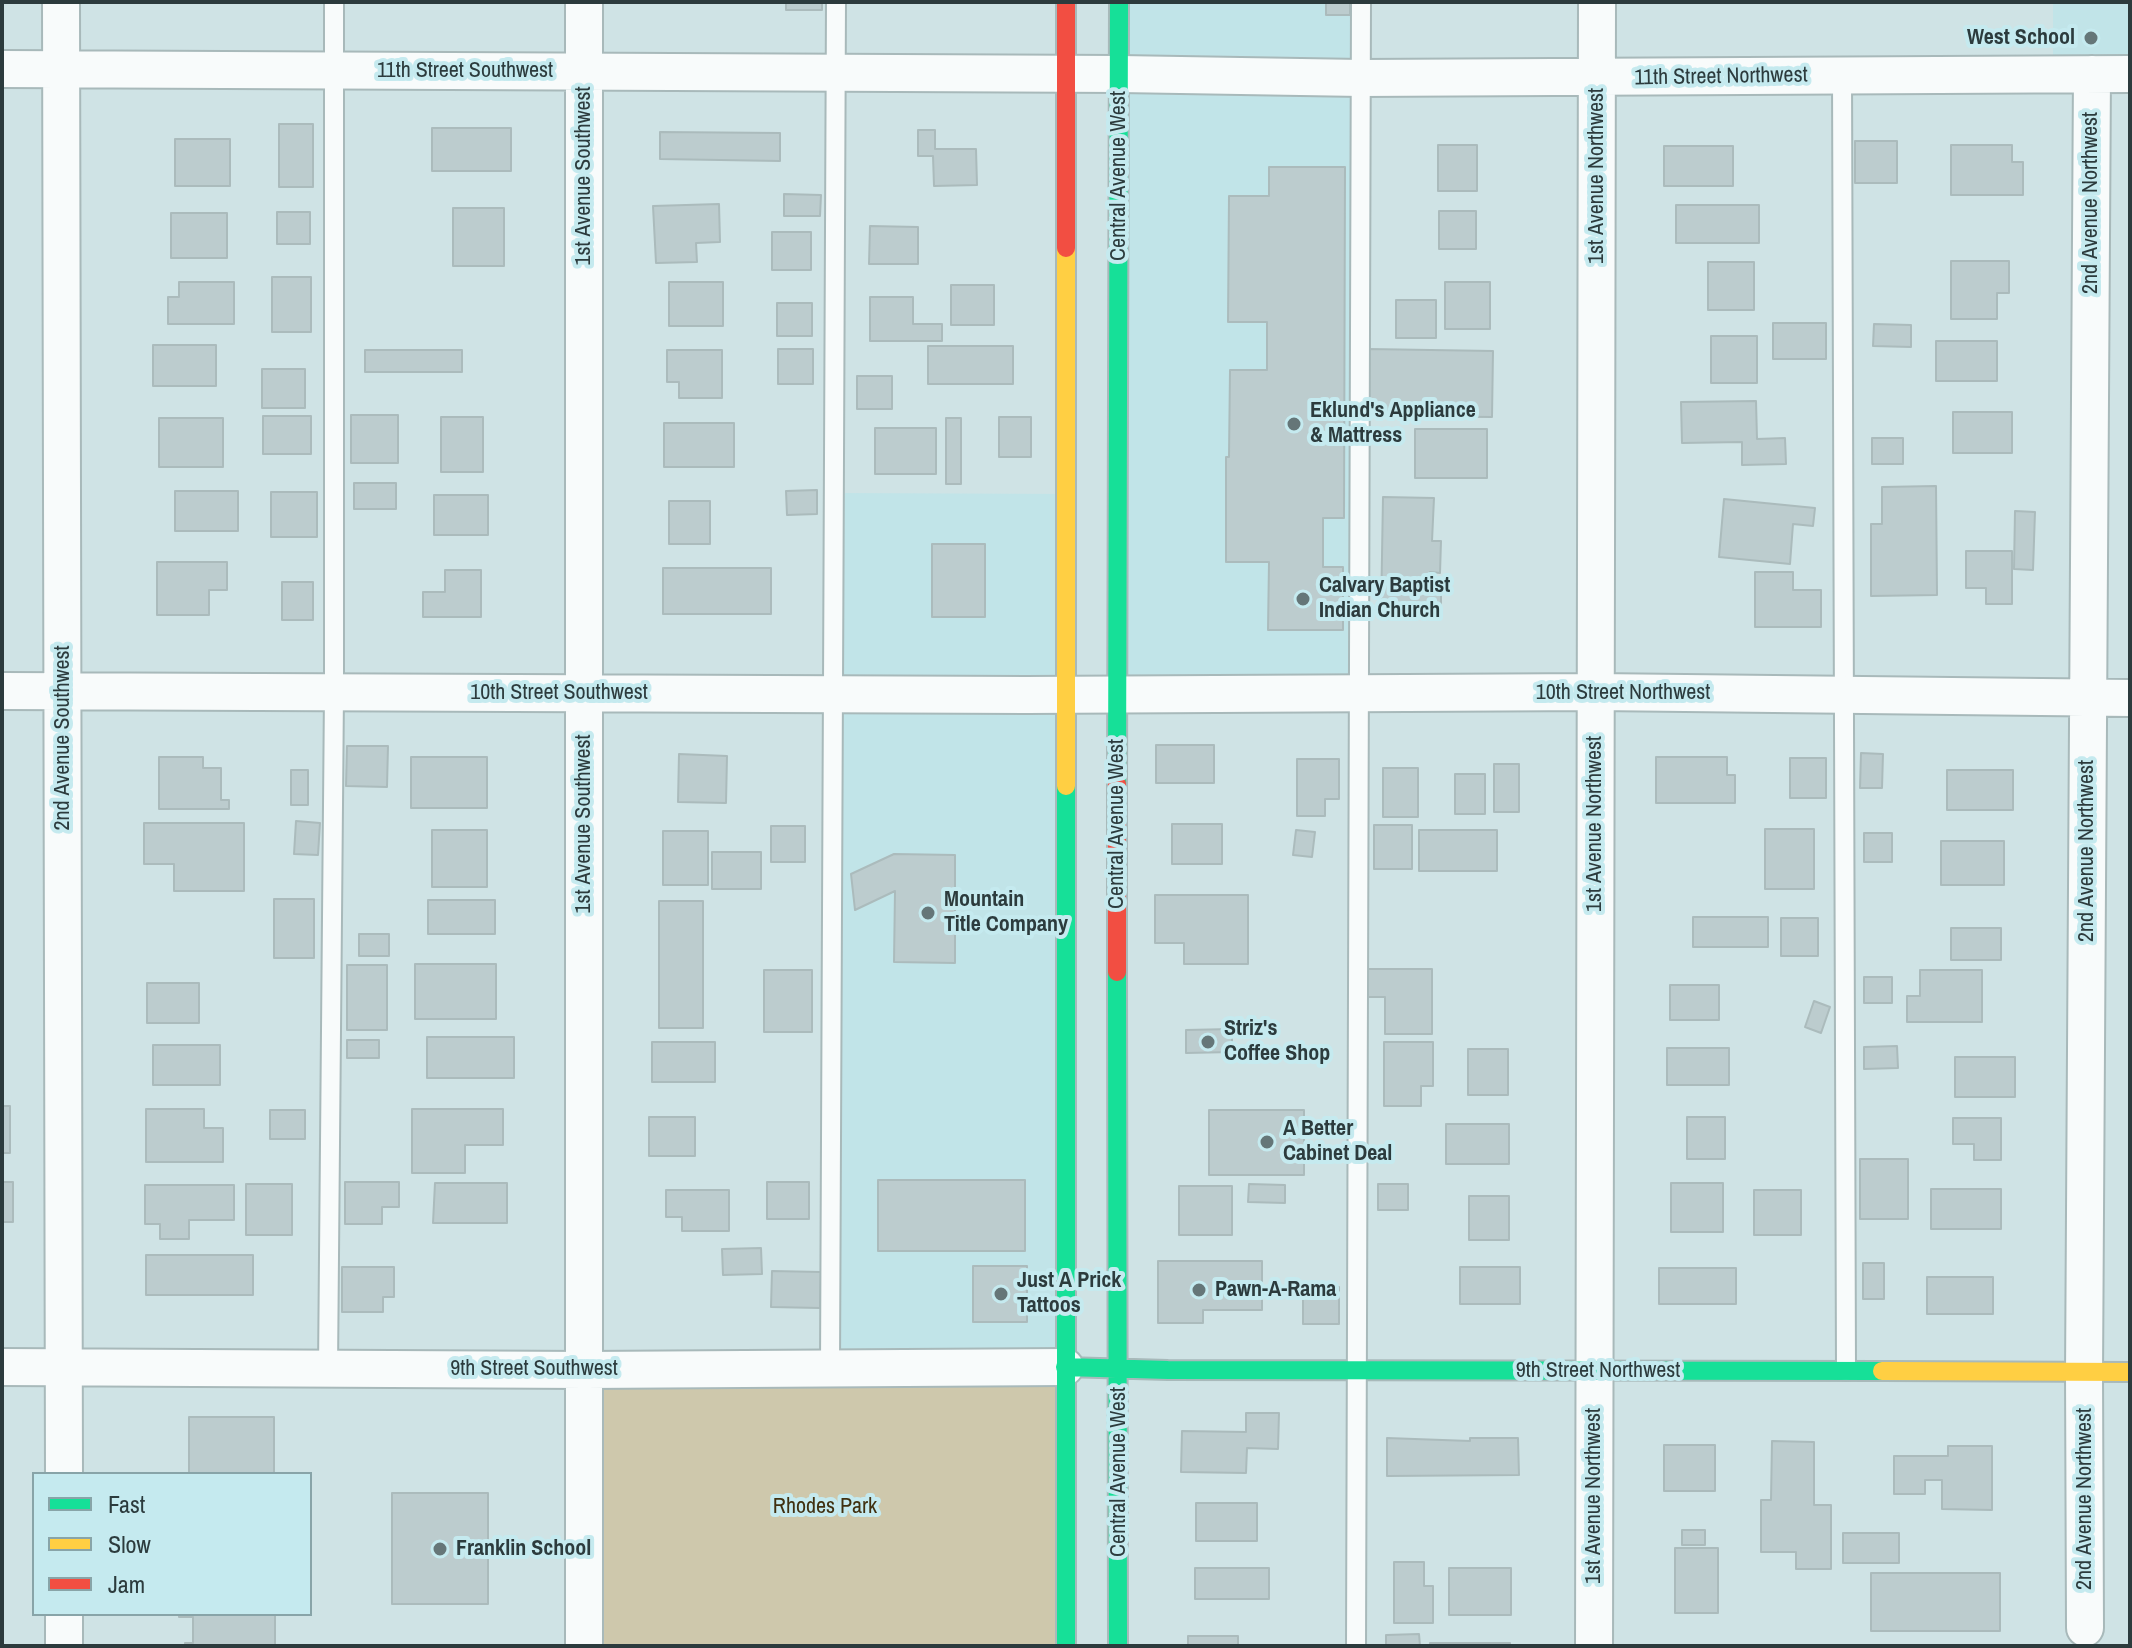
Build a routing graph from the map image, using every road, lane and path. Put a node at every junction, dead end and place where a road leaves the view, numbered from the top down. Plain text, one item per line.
1 (61, 2) edge
2 (334, 2) edge
3 (584, 2) edge
4 (836, 2) edge
5 (1066, 2) edge
6 (1119, 2) edge
7 (1361, 2) edge
8 (1597, 2) edge
9 (2, 69) edge
10 (61, 69) junction
11 (334, 70) junction
12 (584, 71) junction
13 (836, 72) junction
14 (1066, 73) junction
15 (1120, 74) junction
16 (2092, 74) junction
17 (2130, 74) edge
18 (1842, 75) junction
19 (1361, 78) junction
20 (1597, 78) junction
21 (2, 691) edge
22 (63, 691) junction
23 (334, 692) junction
24 (1596, 692) junction
25 (584, 693) junction
26 (832, 694) junction
27 (1359, 694) junction
28 (1066, 695) junction
29 (1117, 695) junction
30 (1845, 695) junction
31 (2088, 698) junction
32 (2130, 698) edge
33 (2, 1367) edge
34 (64, 1367) junction
35 (830, 1367) junction
36 (1065, 1367) junction
37 (328, 1368) junction
38 (585, 1370) junction
39 (1120, 1370) junction
40 (1357, 1370) junction
41 (1594, 1371) junction
42 (1846, 1371) junction
43 (2084, 1372) junction
44 (2130, 1372) edge
45 (64, 1472) edge
46 (64, 1616) edge
47 (2085, 1628) dead end
48 (64, 1646) edge
49 (584, 1646) edge
50 (1066, 1646) edge
51 (1118, 1646) edge
52 (1356, 1646) edge
53 (1594, 1646) edge

1 - 10 street, 2nd Avenue Southwest
2 - 11 lane
3 - 12 street, 1st Avenue Southwest
4 - 13 lane
5 - 14 main road
6 - 15 main road, Central Avenue West
7 - 19 lane
8 - 20 street, 1st Avenue Northwest
9 - 10 street, 11th Street Southwest
10 - 11 street, 11th Street Southwest
10 - 22 street, 2nd Avenue Southwest
11 - 12 street, 11th Street Southwest
11 - 23 lane
12 - 13 street, 11th Street Southwest
12 - 25 street, 1st Avenue Southwest
13 - 14 street, 11th Street Southwest
13 - 26 lane
14 - 15 street, 11th Street Southwest
14 - 28 main road
15 - 19 street, 11th Street Northwest
15 - 29 main road, Central Avenue West
16 - 17 street, 11th Street Northwest
16 - 18 street, 11th Street Northwest
16 - 31 street, 2nd Avenue Northwest
18 - 20 street, 11th Street Northwest
18 - 30 lane
19 - 20 street, 11th Street Northwest
19 - 27 lane
20 - 24 street, 1st Avenue Northwest
21 - 22 street, 10th Street Southwest
22 - 23 street, 10th Street Southwest
22 - 34 street, 2nd Avenue Southwest
23 - 25 street, 10th Street Southwest
23 - 37 lane
24 - 27 street, 10th Street Northwest
24 - 30 street, 10th Street Northwest
24 - 41 street, 1st Avenue Northwest
25 - 26 street, 10th Street Southwest
25 - 38 street, 1st Avenue Southwest
26 - 28 street, 10th Street Southwest
26 - 35 lane
27 - 29 street, 10th Street Northwest
27 - 40 lane
28 - 29 street, 10th Street Southwest
28 - 36 main road
29 - 39 main road, Central Avenue West
30 - 31 street, 10th Street Northwest
30 - 42 lane
31 - 32 street, 10th Street Northwest
31 - 43 street, 2nd Avenue Northwest
33 - 34 street, 9th Street Southwest
34 - 37 street, 9th Street Southwest
34 - 45 street, 2nd Avenue Southwest
35 - 36 street, 9th Street Southwest
35 - 38 street, 9th Street Southwest
36 - 39 main road, 9th Street Northwest
36 - 50 main road
37 - 38 street, 9th Street Southwest
38 - 49 street, 1st Avenue Southwest
39 - 40 main road, 9th Street Northwest
39 - 51 main road, Central Avenue West
40 - 41 main road, 9th Street Northwest
40 - 52 lane
41 - 42 main road, 9th Street Northwest
41 - 53 street, 1st Avenue Northwest
42 - 43 main road, 9th Street Northwest
43 - 44 main road, 9th Street Northwest
43 - 47 street, 2nd Avenue Northwest
46 - 48 street

